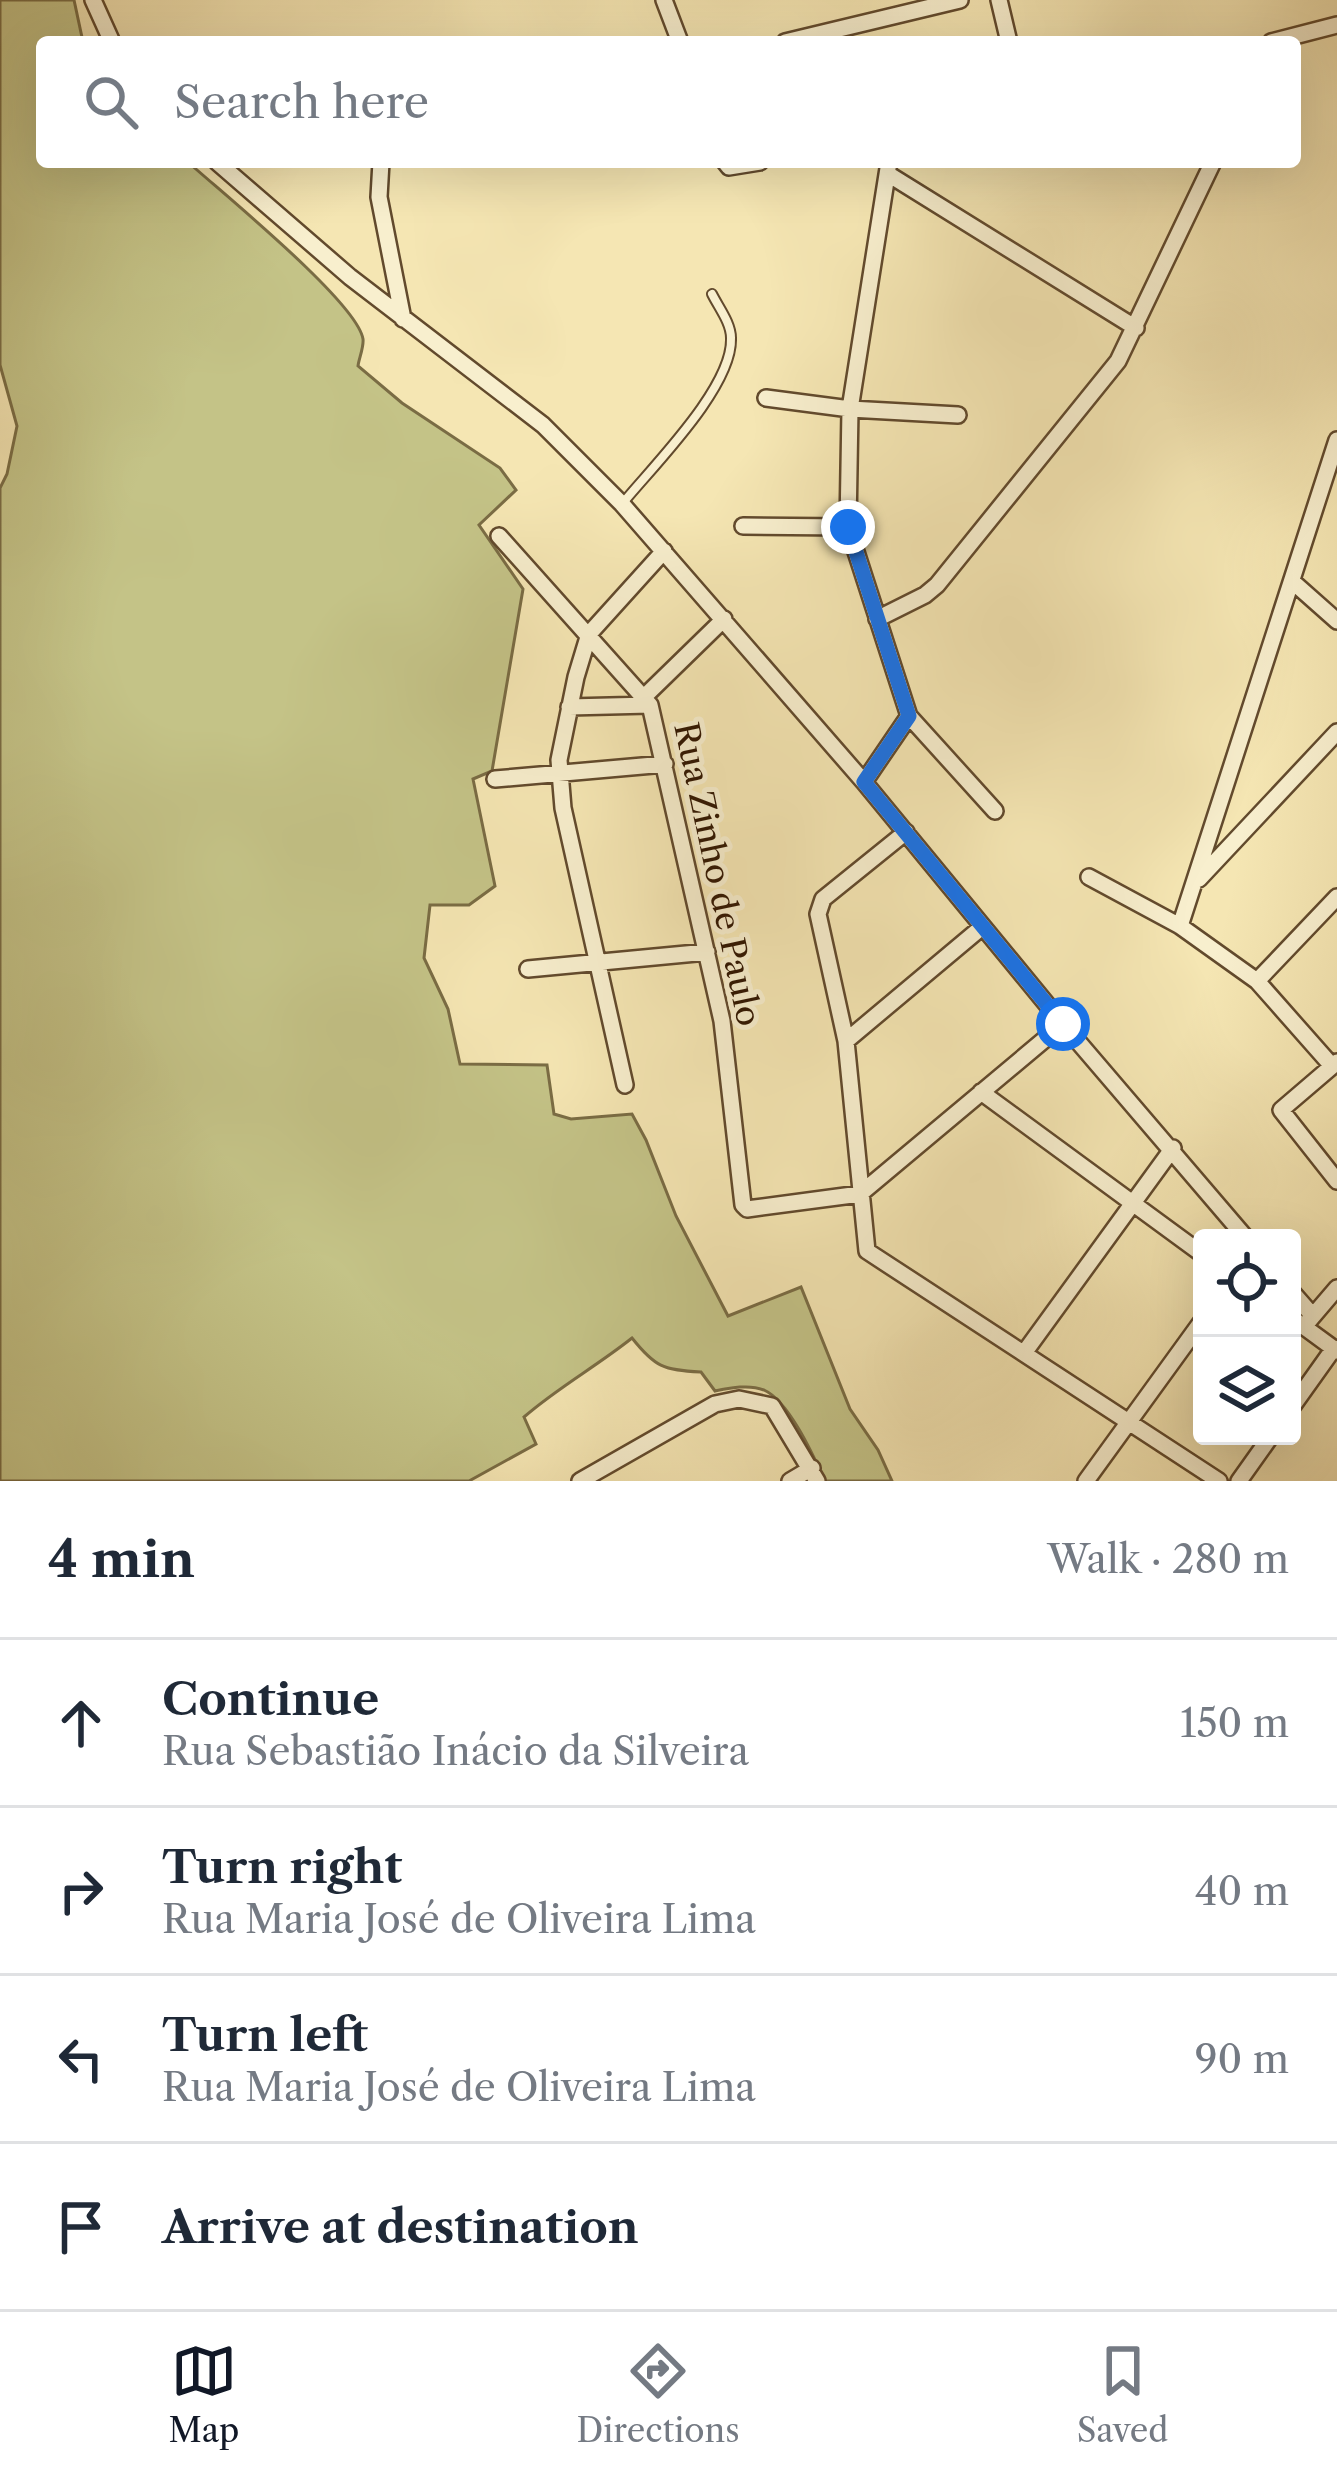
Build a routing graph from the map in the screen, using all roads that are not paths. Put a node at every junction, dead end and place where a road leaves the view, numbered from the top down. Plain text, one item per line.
1 (94, 0) edge
2 (664, 0) edge
3 (960, 0) edge
4 (999, 0) edge
5 (1337, 25) edge
6 (109, 36) edge
7 (678, 36) edge
8 (810, 36) edge
9 (1008, 36) edge
10 (1294, 36) edge
11 (224, 168) edge
12 (381, 168) edge
13 (888, 168) edge
14 (1210, 168) edge
15 (712, 294) dead end
16 (403, 319) junction
17 (1136, 328) junction
18 (766, 398) dead end
19 (850, 409) junction
20 (958, 415) dead end
21 (1337, 440) edge
22 (1333, 467) edge
23 (622, 504) junction
24 (743, 526) dead end
25 (848, 527) junction
26 (499, 536) dead end
27 (664, 550) junction
28 (1292, 582) junction
29 (724, 619) junction
30 (877, 619) junction
31 (1337, 621) edge
32 (590, 634) junction
33 (648, 701) junction
34 (569, 707) junction
35 (909, 716) junction
36 (1337, 732) edge
37 (664, 764) junction
38 (559, 773) junction
39 (495, 779) dead end
40 (864, 782) junction
41 (995, 812) dead end
42 (906, 832) junction
43 (1089, 877) dead end
44 (1197, 882) junction
45 (1337, 897) edge
46 (1180, 926) junction
47 (982, 927) junction
48 (707, 952) junction
49 (597, 960) junction
50 (528, 969) dead end
51 (1257, 981) junction
52 (1063, 1024) junction
53 (846, 1041) junction
54 (1334, 1064) edge
55 (625, 1085) dead end
56 (981, 1092) junction
57 (1173, 1148) junction
58 (1337, 1181) edge
59 (860, 1194) junction
60 (1133, 1206) junction
61 (1239, 1229) edge
62 (1193, 1248) edge
63 (1337, 1288) edge
64 (1303, 1320) edge
65 (1193, 1333) edge
66 (1335, 1350) edge
67 (1024, 1353) junction
68 (1301, 1395) edge
69 (1128, 1421) junction
70 (1265, 1445) edge
71 (814, 1475) edge
72 (580, 1481) edge
73 (790, 1481) edge
74 (1086, 1481) edge
75 (1219, 1481) edge
76 (1239, 1481) edge

1 - 6 street
2 - 7 street
3 - 8 street
4 - 9 street
5 - 10 street
11 - 16 street
12 - 16 street
13 - 17 street
13 - 19 street
14 - 17 street
15 - 23 lane
16 - 23 street
17 - 30 street
18 - 19 street
19 - 20 street
19 - 25 street
21 - 22 street
22 - 28 street
23 - 27 street
24 - 25 street
25 - 30 street
26 - 32 street, Rua Zinho de Paulo
27 - 29 street
27 - 32 street
28 - 31 street
28 - 44 street
29 - 33 street
29 - 40 street
30 - 35 street
32 - 33 street, Rua Zinho de Paulo
32 - 34 street
33 - 34 street
33 - 37 street, Rua Zinho de Paulo
34 - 38 street
35 - 40 street
35 - 41 street
36 - 44 street
37 - 38 street
37 - 48 street, Rua Zinho de Paulo
38 - 39 street
38 - 49 street
40 - 42 street
42 - 47 street
42 - 53 street
43 - 46 street
44 - 46 street
45 - 51 street
46 - 51 street
47 - 52 street
47 - 53 street
48 - 49 street
48 - 59 street, Rua Zinho de Paulo
49 - 50 street
49 - 55 street
51 - 54 street
52 - 56 street
52 - 57 street
53 - 59 street
54 - 58 street
56 - 59 street
56 - 60 street
57 - 60 street
57 - 61 street
59 - 67 street
60 - 62 street
60 - 67 street
63 - 64 street
64 - 66 street
65 - 69 street
66 - 68 street
67 - 69 street
69 - 74 street
69 - 75 street
70 - 76 street
71 - 72 street
71 - 73 street

